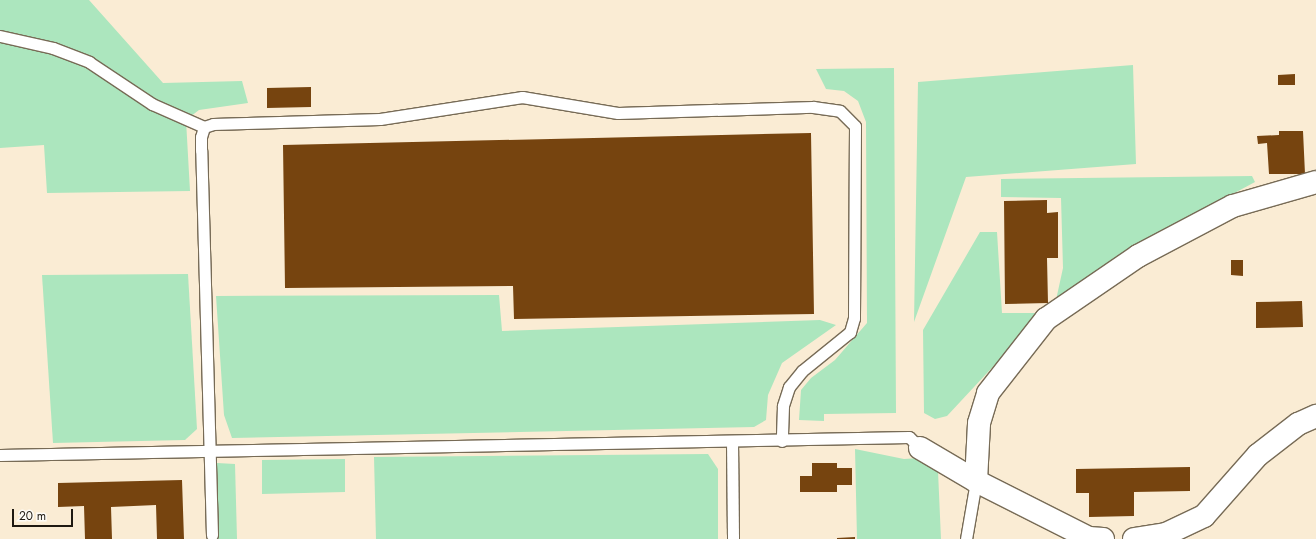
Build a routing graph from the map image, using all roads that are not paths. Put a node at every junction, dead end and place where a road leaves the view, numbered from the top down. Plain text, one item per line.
1 (0, 36) edge
2 (204, 127) junction
3 (1316, 182) edge
4 (1316, 416) edge
5 (782, 440) junction
6 (732, 441) junction
7 (920, 448) joint
8 (210, 451) junction
9 (0, 455) edge
10 (976, 481) junction
11 (1187, 531) edge
12 (212, 535) dead end
13 (733, 539) edge
14 (966, 539) edge
15 (1103, 539) edge
16 (1134, 539) edge

1 - 2 lane
2 - 5 lane
2 - 8 lane
3 - 10 street
4 - 11 street
5 - 6 lane
5 - 7 lane
6 - 8 lane
6 - 13 lane
7 - 10 street
8 - 9 lane
8 - 12 lane
10 - 14 lane
10 - 15 street
11 - 16 street

